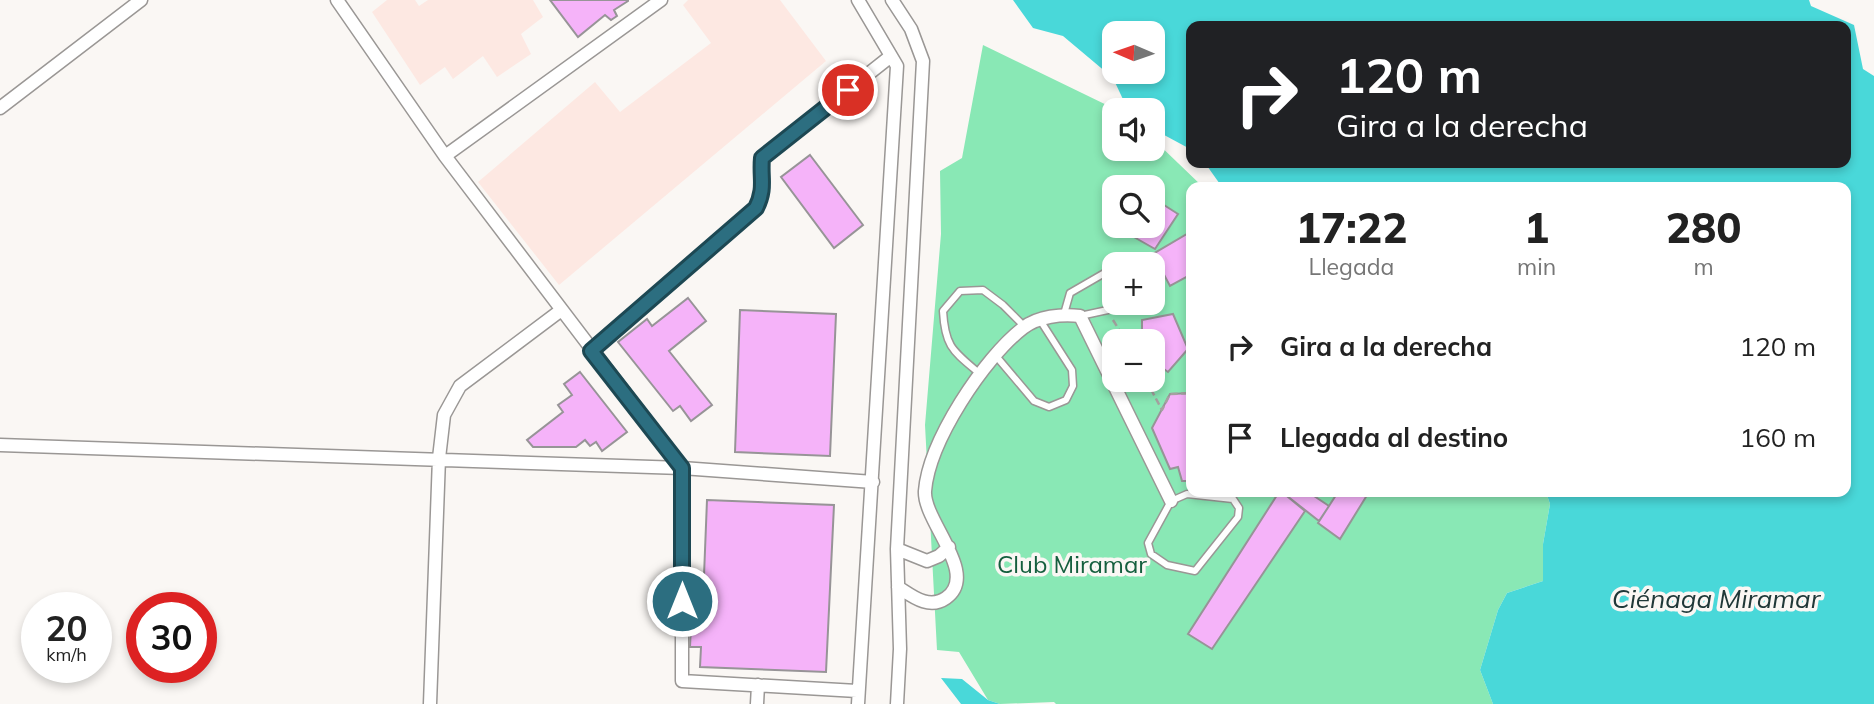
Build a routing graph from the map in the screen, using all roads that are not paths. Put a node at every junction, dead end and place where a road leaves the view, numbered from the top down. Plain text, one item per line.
1 (141, 0) edge
2 (337, 0) edge
3 (661, 0) edge
4 (858, 0) edge
5 (892, 0) edge
6 (891, 56) junction
7 (0, 108) edge
8 (445, 156) junction
9 (1102, 275) edge
10 (561, 311) junction
11 (1102, 311) edge
12 (1063, 314) junction
13 (1080, 316) junction
14 (1040, 320) junction
15 (1024, 326) junction
16 (591, 351) junction
17 (996, 356) junction
18 (981, 375) junction
19 (0, 445) edge
20 (439, 458) junction
21 (682, 468) junction
22 (873, 482) junction
23 (1186, 495) edge
24 (1210, 497) edge
25 (1171, 501) junction
26 (949, 547) junction
27 (897, 549) junction
28 (898, 587) junction
29 (758, 685) junction
30 (858, 698) edge
31 (430, 704) edge
32 (757, 704) edge
33 (897, 704) edge

1 - 7 street
2 - 8 street
3 - 8 street
4 - 6 street
5 - 27 street
6 - 16 street
6 - 22 street
8 - 10 street
9 - 12 lane
10 - 16 street
10 - 20 street
11 - 13 lane
12 - 13 street
12 - 14 street
13 - 25 street
14 - 15 street
14 - 17 lane
15 - 17 street
15 - 18 lane
16 - 21 street
17 - 18 street
18 - 26 street
19 - 20 street
20 - 21 street
20 - 31 street
21 - 22 street
21 - 29 street
22 - 30 street
23 - 25 lane
24 - 25 lane
26 - 27 street
26 - 28 street
27 - 28 street
28 - 33 street
29 - 30 street
29 - 32 street

